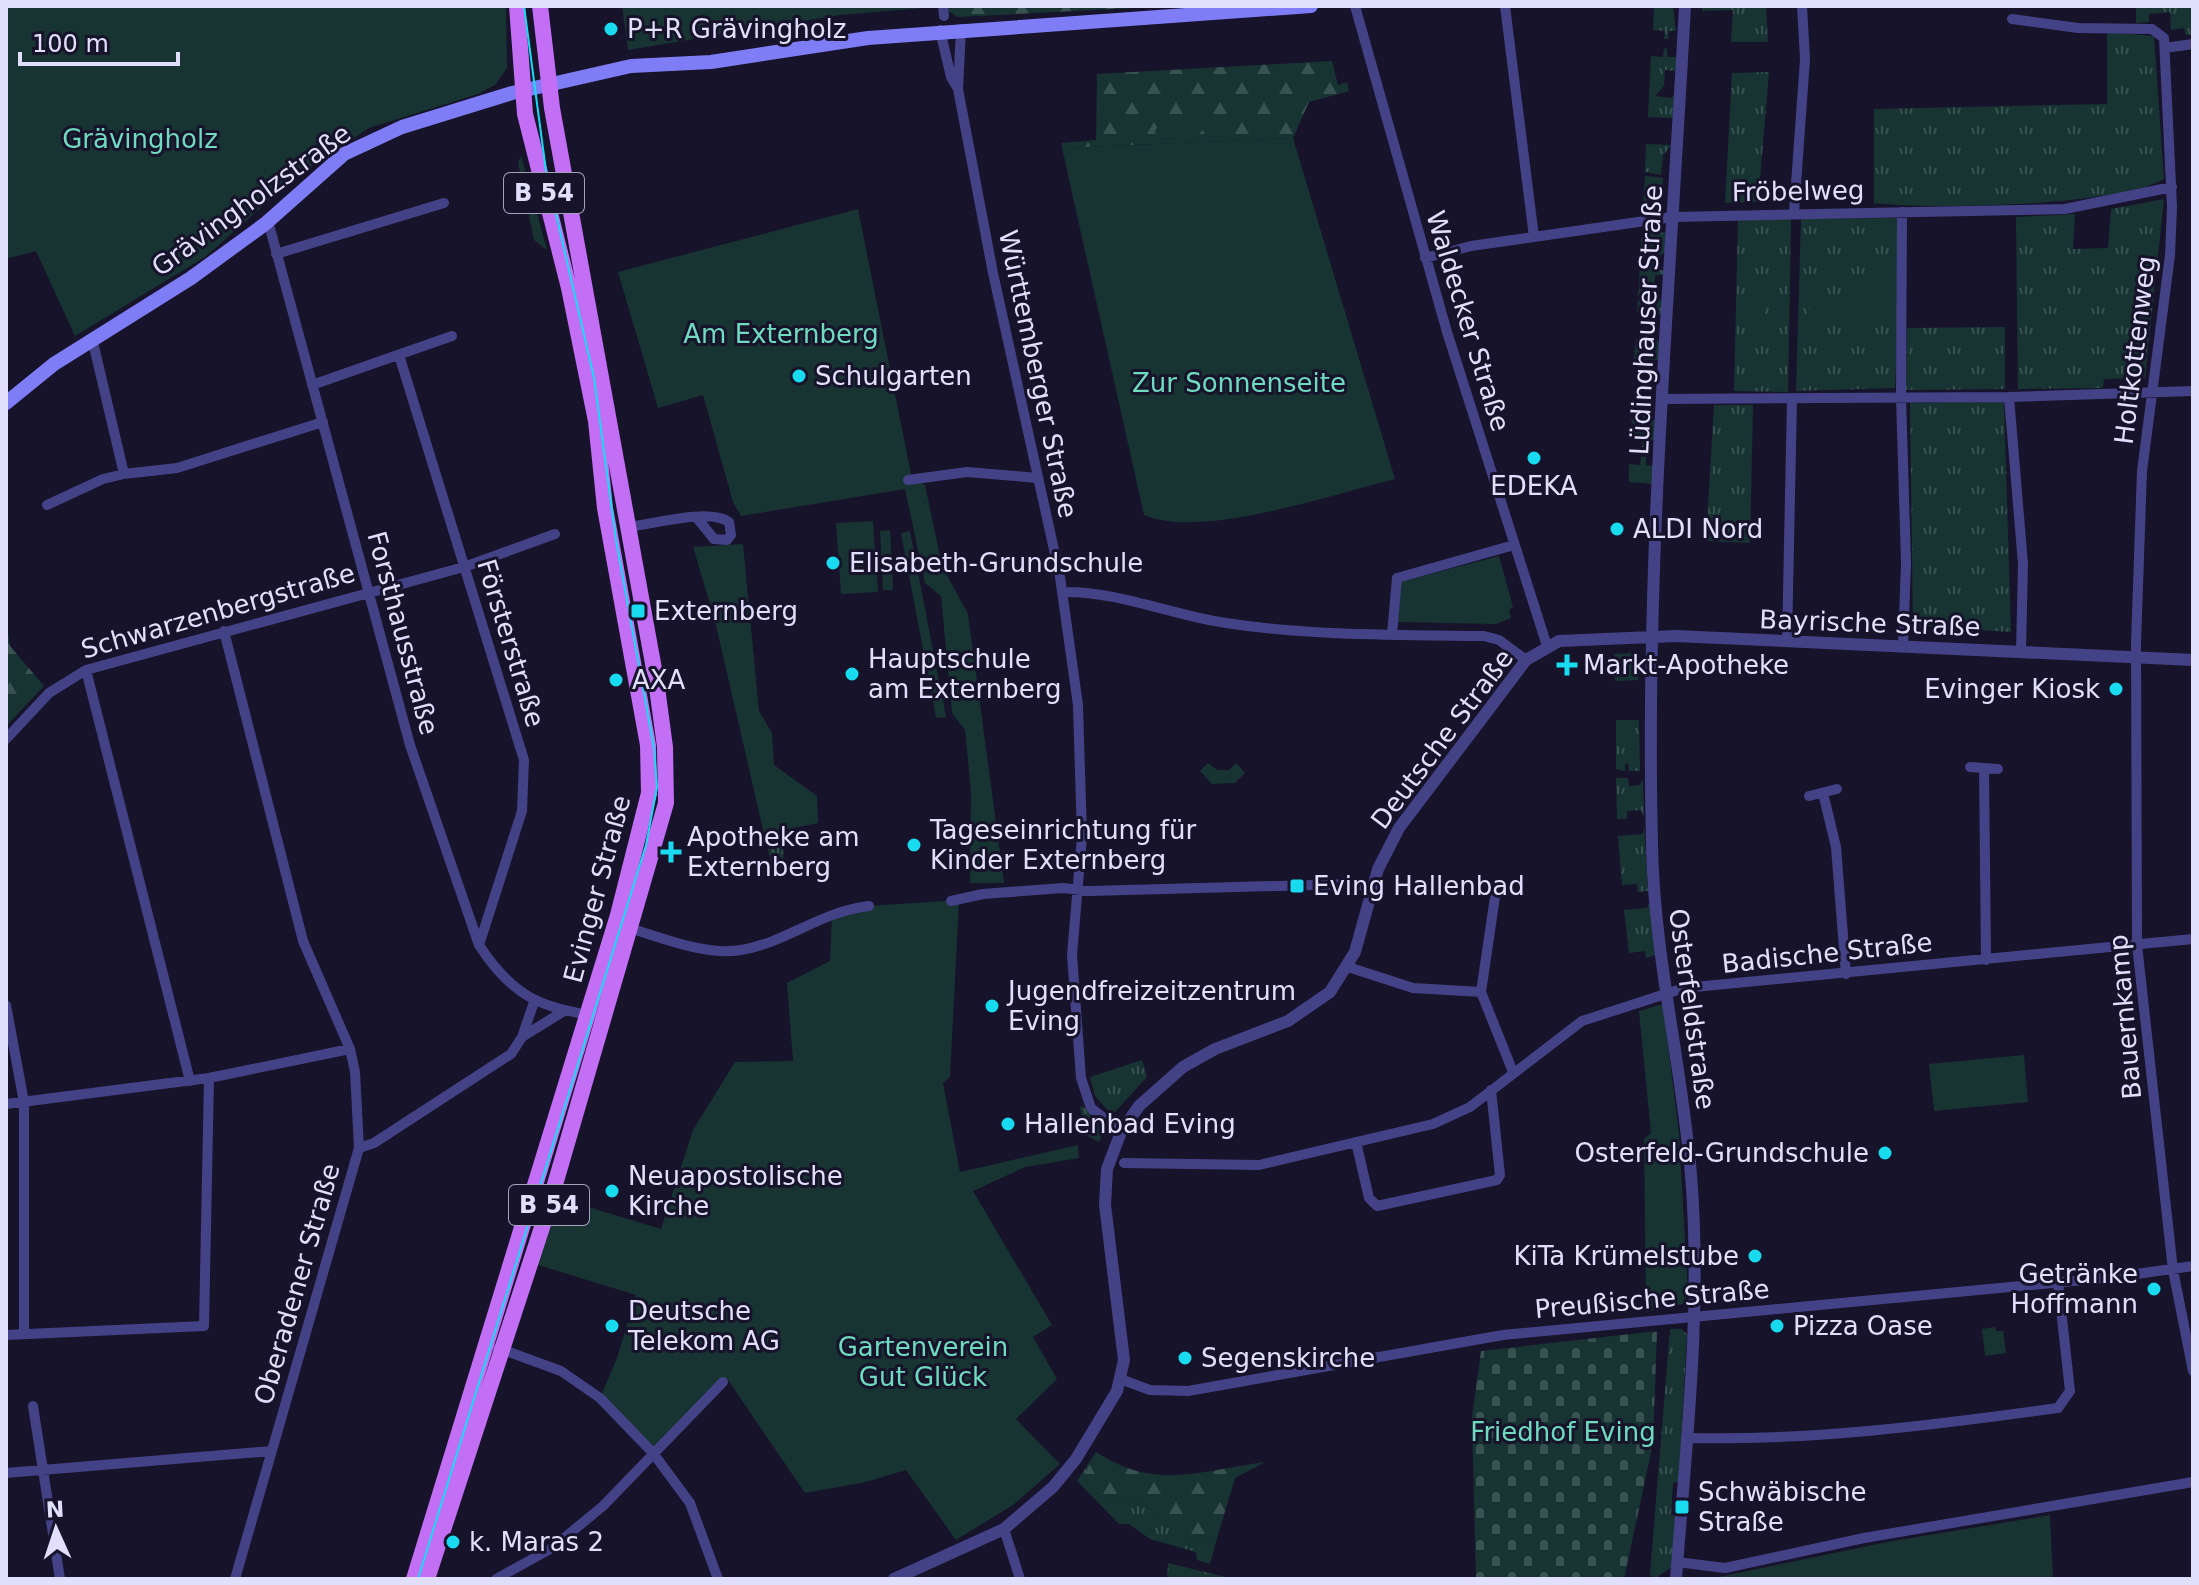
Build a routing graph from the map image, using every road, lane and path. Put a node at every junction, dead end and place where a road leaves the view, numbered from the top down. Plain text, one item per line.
1 (517, 6) edge
2 (540, 6) edge
3 (1311, 6) edge
4 (1355, 6) edge
5 (1505, 6) edge
6 (1685, 6) edge
7 (1802, 6) edge
8 (942, 18) edge
9 (2012, 19) dead end
10 (961, 29) junction
11 (2193, 44) edge
12 (2165, 48) junction
13 (549, 84) junction
14 (958, 89) junction
15 (523, 91) junction
16 (2172, 187) junction
17 (444, 203) dead end
18 (1794, 212) junction
19 (1902, 212) junction
20 (1673, 217) junction
21 (268, 221) junction
22 (1534, 237) junction
23 (276, 254) junction
24 (1425, 258) junction
25 (452, 336) dead end
26 (92, 338) junction
27 (399, 355) junction
28 (312, 385) junction
29 (2152, 391) junction
30 (2193, 391) edge
31 (1901, 397) junction
32 (2009, 397) junction
33 (1663, 399) junction
34 (1792, 399) junction
35 (6, 403) edge
36 (323, 422) junction
37 (124, 474) junction
38 (1038, 478) junction
39 (908, 480) dead end
40 (47, 505) dead end
41 (697, 518) dead end
42 (629, 527) junction
43 (555, 534) dead end
44 (1514, 545) junction
45 (464, 567) junction
46 (369, 591) junction
47 (1063, 592) junction
48 (224, 631) junction
49 (1392, 634) junction
50 (1652, 637) junction
51 (1787, 641) junction
52 (1547, 646) junction
53 (1903, 646) junction
54 (2021, 651) junction
55 (2138, 657) junction
56 (1526, 660) junction
57 (2193, 660) edge
58 (86, 670) junction
59 (6, 739) edge
60 (1970, 767) dead end
61 (1984, 768) junction
62 (1998, 769) dead end
63 (1837, 789) dead end
64 (1823, 793) junction
65 (1809, 796) dead end
66 (1373, 887) junction
67 (1078, 890) junction
68 (1495, 897) dead end
69 (951, 901) dead end
70 (869, 906) dead end
71 (622, 926) junction
72 (2193, 939) edge
73 (479, 945) junction
74 (2137, 945) junction
75 (1986, 960) junction
76 (1348, 967) junction
77 (1846, 974) junction
78 (1481, 992) junction
79 (1667, 992) junction
80 (534, 1002) junction
81 (6, 1005) edge
82 (564, 1011) junction
83 (595, 1016) junction
84 (522, 1037) junction
85 (350, 1049) junction
86 (1513, 1072) junction
87 (209, 1078) junction
88 (190, 1081) junction
89 (1491, 1090) junction
90 (24, 1102) junction
91 (6, 1104) edge
92 (1121, 1132) junction
93 (1356, 1142) junction
94 (359, 1148) junction
95 (1124, 1163) dead end
96 (2193, 1266) edge
97 (2173, 1270) junction
98 (2058, 1282) junction
99 (1693, 1317) junction
100 (24, 1333) junction
101 (6, 1335) edge
102 (493, 1347) junction
103 (2193, 1371) edge
104 (1120, 1379) junction
105 (723, 1382) dead end
106 (33, 1406) dead end
107 (1687, 1438) junction
108 (271, 1451) junction
109 (653, 1453) junction
110 (41, 1470) junction
111 (6, 1473) edge
112 (2193, 1482) edge
113 (1004, 1529) junction
114 (1677, 1562) junction
115 (60, 1579) edge
116 (235, 1579) edge
117 (414, 1579) edge
118 (427, 1579) edge
119 (496, 1579) edge
120 (718, 1579) edge
121 (894, 1579) edge
122 (1020, 1579) edge
123 (1676, 1579) edge

1 - 15 main road, Evinger Straße / B 54
2 - 13 main road, Evinger Straße / B 54
3 - 10 main road, Grävingholzstraße
4 - 24 street, Waldecker Straße
5 - 22 street
6 - 20 street, Lüdinghauser Straße
7 - 18 street
8 - 10 main road, Grävingholzstraße
8 - 13 main road, Grävingholzstraße
8 - 14 street, Württemberger Straße
9 - 12 street
10 - 14 street, Württemberger Straße
11 - 12 street
12 - 16 street, Holtkottenweg
13 - 15 main road, Grävingholzstraße
13 - 42 main road, Evinger Straße / B 54
14 - 38 street, Württemberger Straße
15 - 21 main road, Grävingholzstraße
15 - 71 main road, Evinger Straße / B 54
16 - 19 street, Fröbelweg
16 - 29 street, Holtkottenweg
17 - 23 street
18 - 19 street, Fröbelweg
18 - 20 street, Fröbelweg
19 - 31 street
20 - 22 street, Fröbelweg
20 - 33 street, Lüdinghauser Straße
21 - 23 street, Forsthausstraße
21 - 26 main road, Grävingholzstraße
22 - 24 street, Fröbelweg
23 - 28 street, Forsthausstraße
24 - 44 street, Waldecker Straße
25 - 27 street
26 - 35 main road, Grävingholzstraße
26 - 37 street
27 - 28 street
27 - 45 street, Försterstraße
28 - 36 street, Forsthausstraße
29 - 30 street
29 - 32 street
29 - 55 street, Holtkottenweg
31 - 32 street
31 - 34 street
31 - 53 street
32 - 54 street
33 - 34 street
33 - 50 street, Lüdinghauser Straße
34 - 51 street
36 - 37 street
36 - 46 street, Forsthausstraße
37 - 40 street
38 - 39 street
38 - 47 street, Württemberger Straße
41 - 42 street
42 - 71 main road, Evinger Straße / B 54
43 - 45 street, Schwarzenbergstraße
44 - 49 street
44 - 52 street, Waldecker Straße
45 - 46 street, Schwarzenbergstraße
45 - 73 street, Försterstraße
46 - 48 street, Schwarzenbergstraße
46 - 73 street, Forsthausstraße
47 - 49 street
47 - 67 street, Württemberger Straße
48 - 58 street, Schwarzenbergstraße
48 - 85 street
49 - 56 street
50 - 51 street, Bayrische Straße
50 - 52 street, Bayrische Straße
50 - 79 street, Osterfeldstraße
51 - 53 street, Bayrische Straße
52 - 56 street, Deutsche Straße
53 - 54 street, Bayrische Straße
54 - 55 street, Bayrische Straße
55 - 57 street, Bayrische Straße
55 - 74 street, Bauernkamp
56 - 66 street, Deutsche Straße
58 - 59 street, Schwarzenbergstraße
58 - 88 street
60 - 61 street
61 - 62 street
61 - 75 street
63 - 64 street
64 - 65 street
64 - 77 street
66 - 67 street
66 - 76 street, Deutsche Straße
67 - 69 street
67 - 92 street, Württemberger Straße
68 - 78 street
70 - 71 street
71 - 83 main road, Evinger Straße / B 54
72 - 74 street, Badische Straße
73 - 80 street, Forsthausstraße
74 - 75 street, Badische Straße
74 - 97 street, Bauernkamp
75 - 77 street, Badische Straße
76 - 78 street
76 - 92 street, Deutsche Straße
77 - 79 street, Badische Straße
78 - 86 street
79 - 86 street, Badische Straße
79 - 99 street, Osterfeldstraße
80 - 82 street, Forsthausstraße
80 - 84 street, Oberadener Straße
81 - 90 street
82 - 83 street
82 - 84 street, Oberadener Straße
83 - 102 main road, Evinger Straße / B 54
84 - 94 street, Oberadener Straße
85 - 87 street
85 - 94 street
86 - 89 street, Badische Straße
87 - 88 street
87 - 100 street
88 - 90 street
89 - 93 street, Badische Straße
89 - 93 street
90 - 91 street
90 - 100 street
92 - 104 street, Deutsche Straße
93 - 95 street, Badische Straße
94 - 108 street, Oberadener Straße
96 - 97 street, Preußische Straße
97 - 98 street, Preußische Straße
97 - 103 street, Bauernkamp
98 - 99 street, Preußische Straße
98 - 107 street
99 - 104 street, Preußische Straße
99 - 107 street, Osterfeldstraße
100 - 101 street
102 - 109 street
102 - 117 main road, Evinger Straße / B 54
102 - 118 main road, Evinger Straße / B 54
104 - 113 street, Deutsche Straße
105 - 109 street
106 - 110 street
107 - 114 street, Osterfeldstraße
108 - 110 street
108 - 116 street, Oberadener Straße
109 - 119 street
109 - 120 street
110 - 111 street
110 - 115 street
112 - 114 street
113 - 121 street, Deutsche Straße
113 - 122 street
114 - 123 street, Osterfeldstraße

